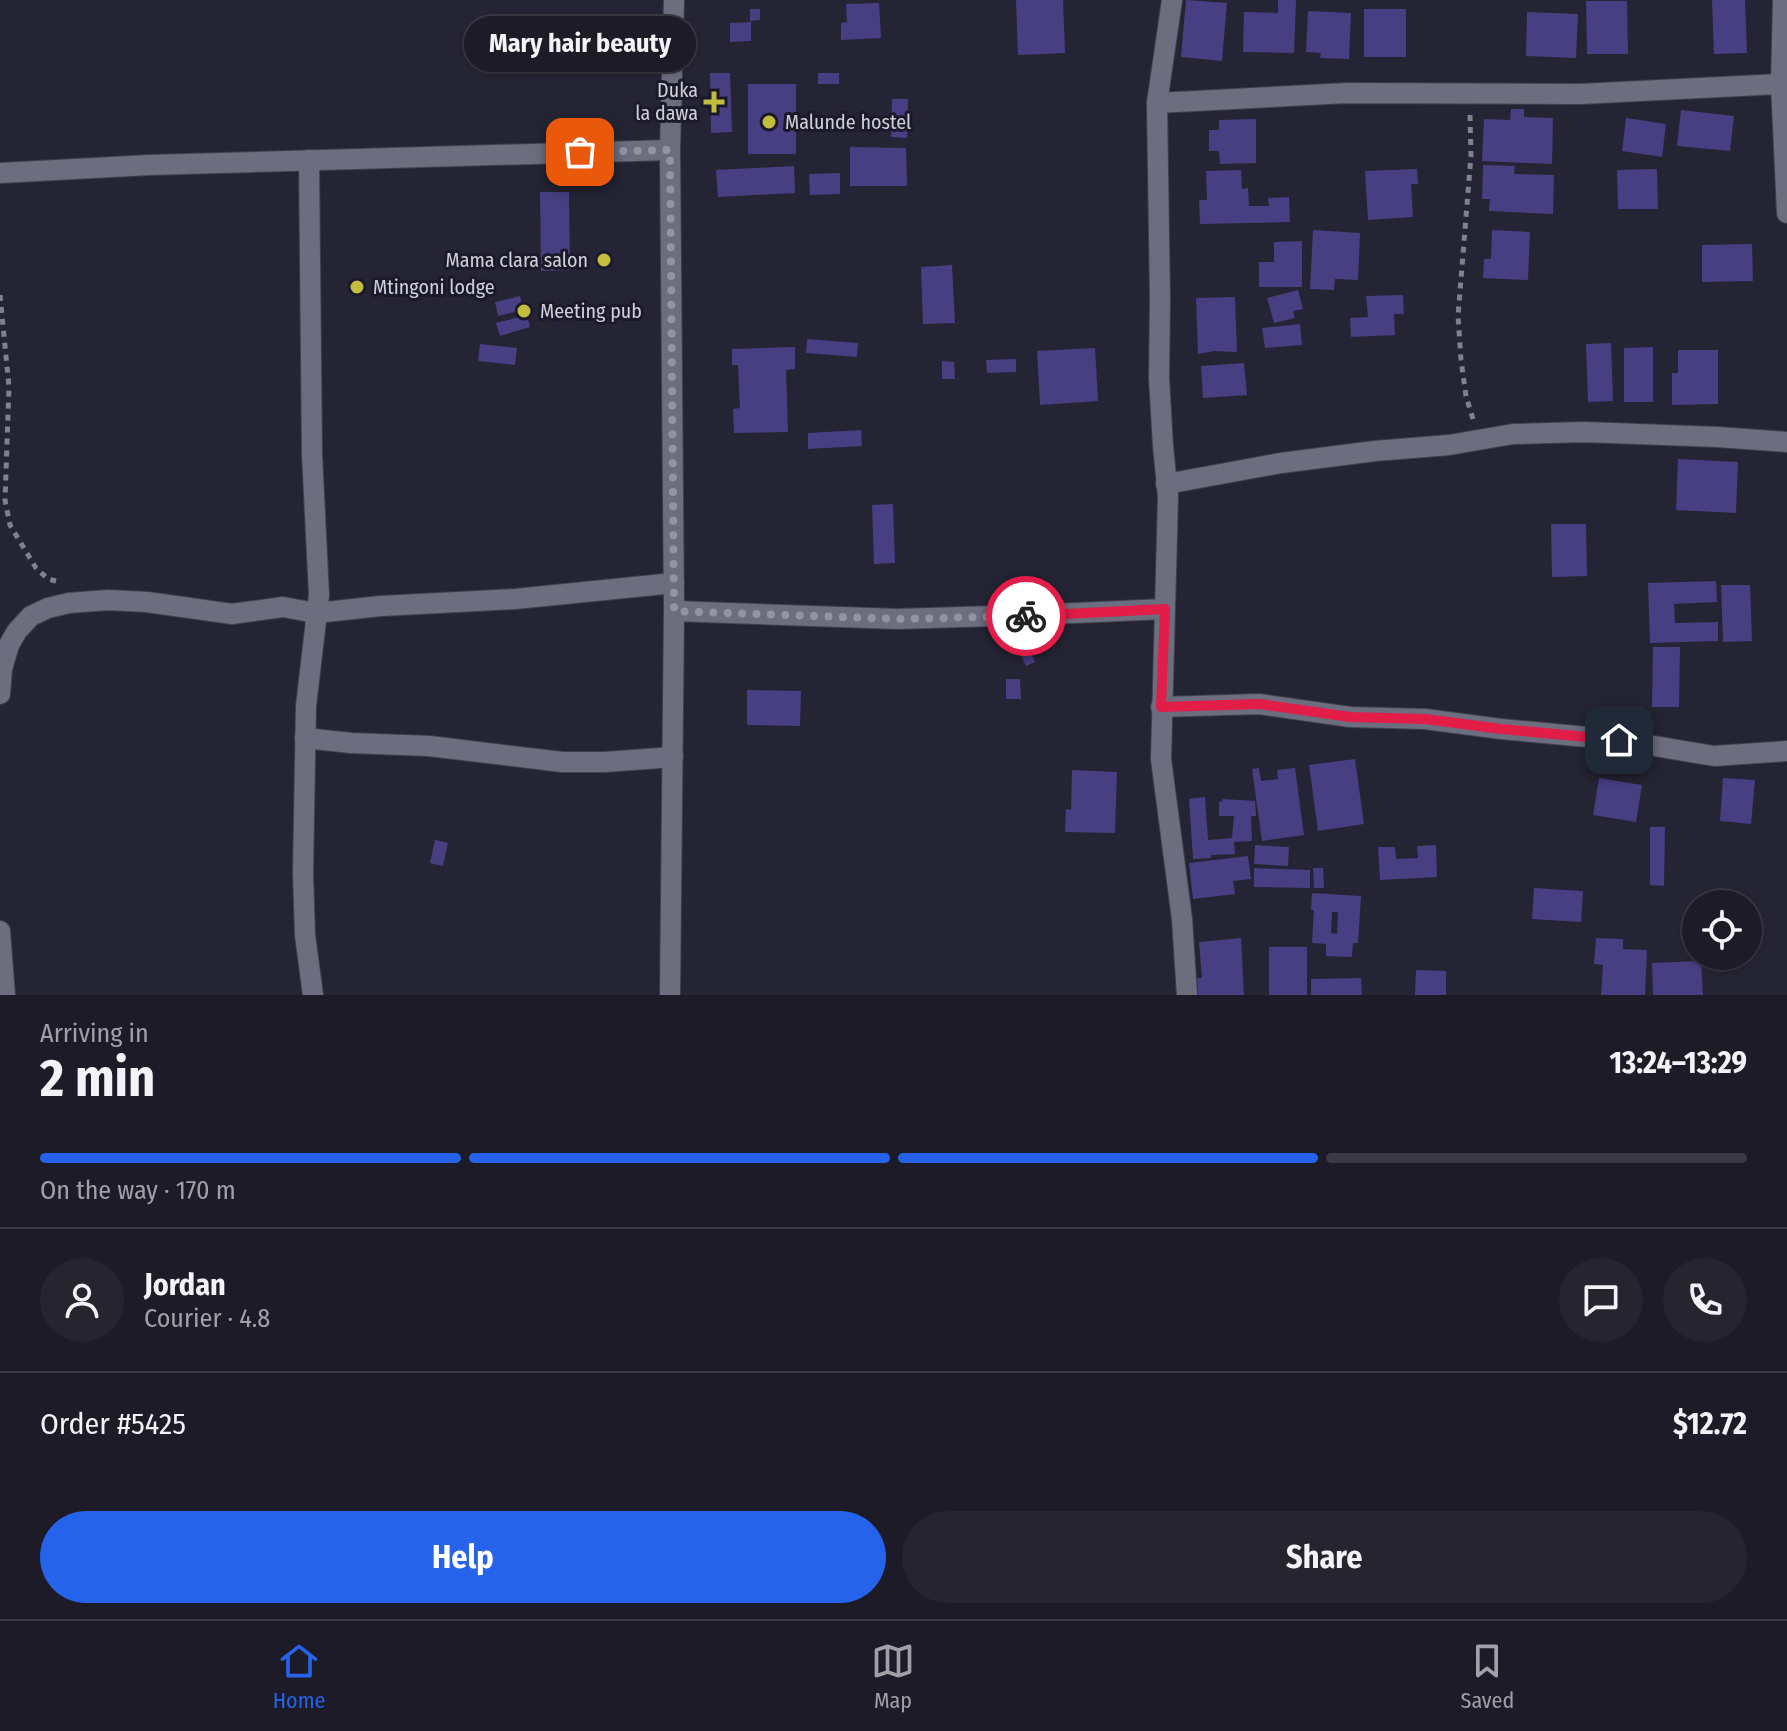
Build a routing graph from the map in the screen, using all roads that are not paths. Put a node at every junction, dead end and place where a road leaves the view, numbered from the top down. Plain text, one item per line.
1 (674, 0) edge
2 (1172, 0) edge
3 (1783, 0) edge
4 (1781, 84) junction
5 (1157, 103) junction
6 (670, 150) junction
7 (309, 160) junction
8 (0, 173) edge
9 (1787, 213) edge
10 (1787, 442) edge
11 (1166, 484) junction
12 (674, 583) junction
13 (1165, 609) junction
14 (674, 611) junction
15 (316, 613) junction
16 (0, 694) edge
17 (1161, 707) junction
18 (305, 738) junction
19 (1787, 751) edge
20 (673, 757) junction
21 (0, 931) edge
22 (5, 995) edge
23 (313, 995) edge
24 (670, 995) edge
25 (1187, 995) edge

1 - 6 street
2 - 5 street
3 - 4 street
4 - 5 street
4 - 9 street
5 - 11 street
6 - 7 street
6 - 12 street
7 - 8 street
7 - 15 street
10 - 11 street
11 - 13 street
12 - 14 street
12 - 15 street
13 - 14 street
13 - 17 street
14 - 20 street
15 - 16 street
15 - 18 street
17 - 19 street
17 - 25 street
18 - 20 street
18 - 23 street
20 - 24 street
21 - 22 street

